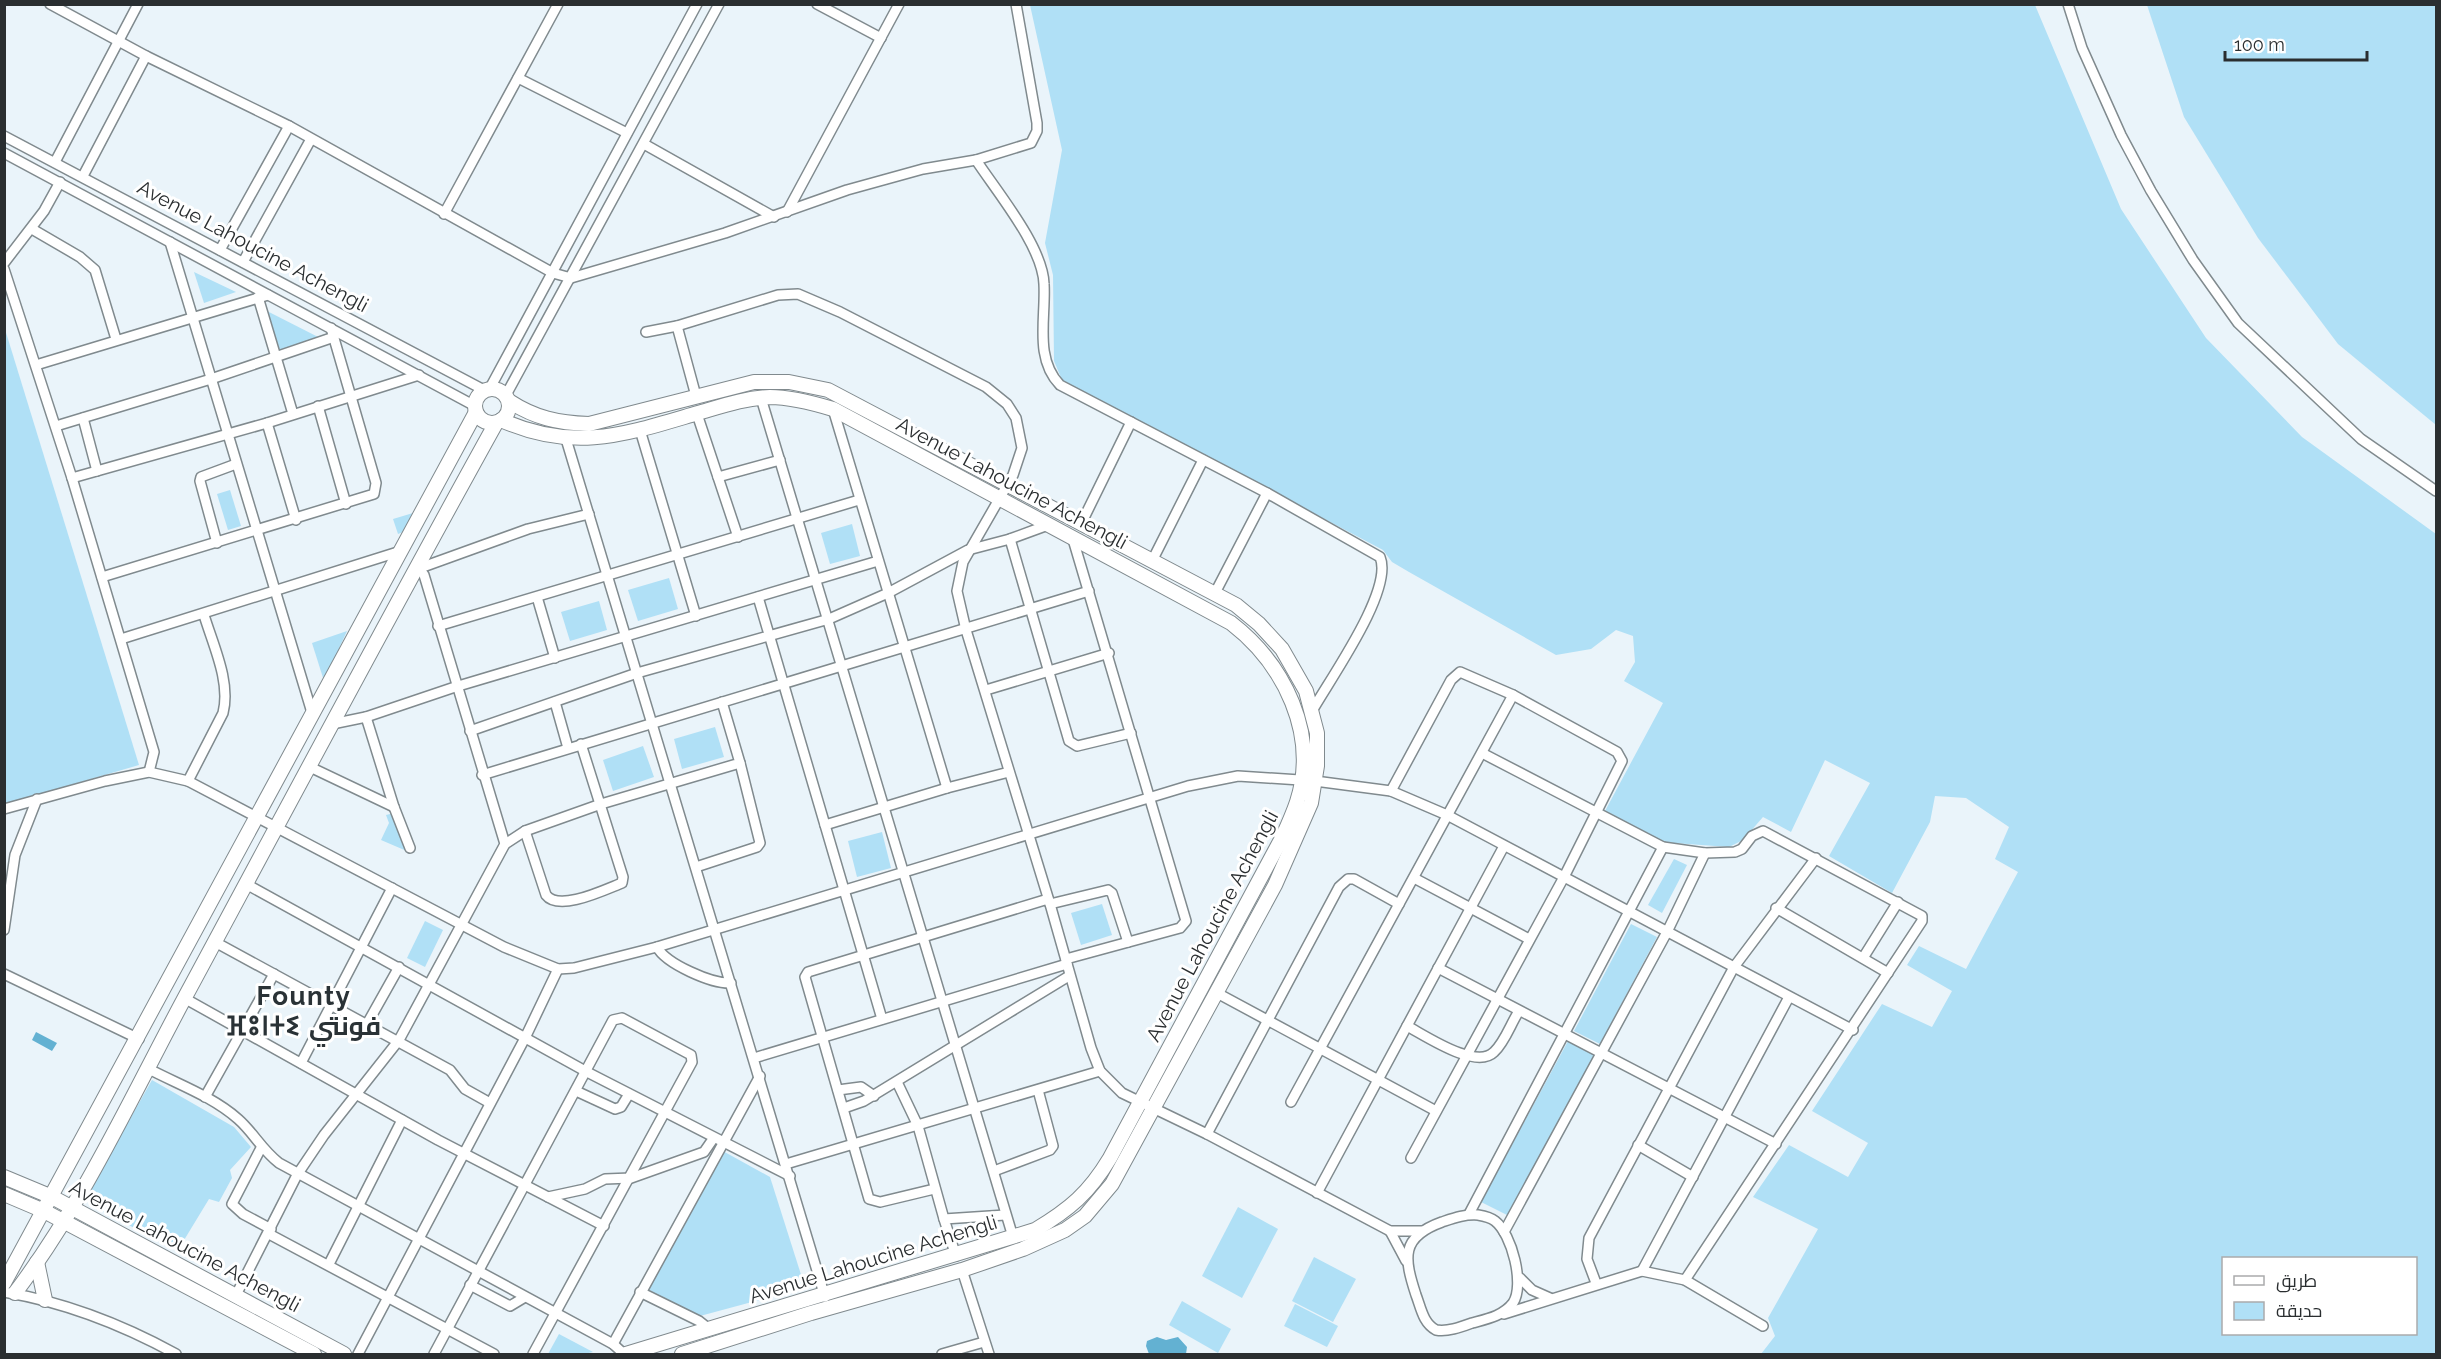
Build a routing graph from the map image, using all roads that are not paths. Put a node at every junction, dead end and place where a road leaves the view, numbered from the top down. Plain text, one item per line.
1 (50, 4) edge
2 (138, 4) edge
3 (558, 4) edge
4 (697, 4) edge
5 (719, 4) edge
6 (817, 4) edge
7 (899, 4) edge
8 (1016, 4) edge
9 (2068, 4) edge
10 (880, 38) junction
11 (118, 41) junction
12 (146, 56) junction
13 (518, 78) junction
14 (289, 126) junction
15 (627, 133) junction
16 (4, 136) edge
17 (311, 139) junction
18 (644, 144) junction
19 (4, 153) edge
20 (976, 159) junction
21 (55, 162) junction
22 (83, 176) junction
23 (60, 182) junction
24 (787, 212) junction
25 (444, 214) junction
26 (774, 217) junction
27 (32, 229) junction
28 (170, 242) junction
29 (220, 250) junction
30 (243, 262) junction
31 (4, 263) edge
32 (4, 269) edge
33 (554, 273) junction
34 (571, 278) junction
35 (263, 296) junction
36 (194, 317) junction
37 (677, 326) junction
38 (646, 332) dead end
39 (332, 333) junction
40 (116, 339) junction
41 (276, 357) junction
42 (36, 365) junction
43 (419, 375) junction
44 (211, 379) junction
45 (487, 389) junction
46 (351, 396) junction
47 (696, 396) junction
48 (508, 398) junction
49 (761, 398) junction
50 (318, 406) junction
51 (476, 409) junction
52 (833, 409) junction
53 (293, 414) junction
54 (696, 414) junction
55 (82, 418) junction
56 (499, 422) junction
57 (1131, 422) junction
58 (267, 423) junction
59 (56, 426) junction
60 (640, 430) junction
61 (227, 434) junction
62 (566, 439) junction
63 (780, 460) junction
64 (1203, 460) junction
65 (236, 464) junction
66 (97, 471) junction
67 (718, 477) junction
68 (72, 478) junction
69 (1007, 485) junction
70 (2436, 490) edge
71 (1267, 493) junction
72 (998, 498) junction
73 (859, 500) junction
74 (346, 504) junction
75 (589, 514) junction
76 (797, 519) junction
77 (296, 520) junction
78 (1081, 524) junction
79 (1048, 525) junction
80 (255, 532) junction
81 (1072, 536) junction
82 (738, 537) junction
83 (1010, 539) junction
84 (217, 543) junction
85 (968, 550) junction
86 (401, 551) junction
87 (678, 555) junction
88 (878, 561) junction
89 (1152, 561) junction
90 (418, 567) junction
91 (608, 575) junction
92 (102, 577) junction
93 (816, 581) junction
94 (274, 590) junction
95 (1089, 591) junction
96 (888, 593) junction
97 (1215, 594) junction
98 (537, 597) junction
99 (758, 597) junction
100 (1031, 610) junction
101 (204, 615) junction
102 (696, 616) junction
103 (829, 619) junction
104 (438, 627) junction
105 (966, 630) junction
106 (770, 636) junction
107 (627, 638) junction
108 (121, 639) junction
109 (905, 648) junction
110 (1109, 653) junction
111 (555, 658) junction
112 (844, 667) junction
113 (638, 673) junction
114 (1048, 673) junction
115 (783, 683) junction
116 (455, 687) junction
117 (986, 690) junction
118 (1513, 695) junction
119 (555, 702) junction
120 (722, 702) junction
121 (1312, 711) junction
122 (313, 716) junction
123 (366, 717) junction
124 (652, 723) junction
125 (332, 724) junction
126 (470, 731) junction
127 (1131, 733) junction
128 (581, 744) junction
129 (568, 748) junction
130 (1482, 753) junction
131 (740, 763) junction
132 (310, 767) junction
133 (149, 772) junction
134 (1009, 772) junction
135 (482, 775) junction
136 (1308, 780) junction
137 (188, 781) junction
138 (671, 784) junction
139 (946, 788) junction
140 (1390, 791) junction
141 (1150, 797) junction
142 (37, 799) junction
143 (601, 804) junction
144 (394, 807) junction
145 (886, 807) junction
146 (4, 809) edge
147 (1596, 814) junction
148 (1447, 815) junction
149 (258, 817) junction
150 (825, 825) junction
151 (279, 827) junction
152 (525, 831) junction
153 (1028, 834) junction
154 (505, 844) junction
155 (1504, 846) junction
156 (1663, 847) junction
157 (410, 848) dead end
158 (1705, 853) junction
159 (1816, 858) junction
160 (696, 867) junction
161 (904, 873) junction
162 (1564, 877) junction
163 (1414, 878) junction
164 (246, 885) junction
165 (392, 888) junction
166 (844, 891) junction
167 (1049, 901) junction
168 (1898, 902) junction
169 (1399, 904) junction
170 (1776, 908) junction
171 (1470, 909) junction
172 (1628, 913) junction
173 (462, 926) junction
174 (715, 929) junction
175 (4, 930) edge
176 (1667, 932) junction
177 (924, 935) junction
178 (1528, 939) junction
179 (215, 942) junction
180 (1128, 942) junction
181 (657, 947) junction
182 (362, 948) junction
183 (863, 954) junction
184 (1863, 958) junction
185 (1066, 962) junction
186 (399, 967) junction
187 (1734, 967) junction
188 (1438, 968) junction
189 (558, 969) junction
190 (1888, 973) junction
191 (4, 974) edge
192 (274, 974) junction
193 (1069, 976) junction
194 (731, 983) junction
195 (429, 985) junction
196 (1217, 993) junction
197 (1789, 997) junction
198 (184, 998) junction
199 (1497, 1000) junction
200 (944, 1002) junction
201 (333, 1005) junction
202 (1519, 1011) junction
203 (882, 1019) junction
204 (1269, 1020) junction
205 (367, 1024) junction
206 (1407, 1026) junction
207 (1852, 1030) junction
208 (242, 1031) junction
209 (1564, 1034) junction
210 (821, 1036) junction
211 (525, 1038) junction
212 (139, 1039) junction
213 (399, 1040) junction
214 (957, 1046) junction
215 (1322, 1050) junction
216 (1601, 1054) junction
217 (1466, 1057) junction
218 (754, 1058) junction
219 (301, 1063) junction
220 (147, 1068) junction
221 (1100, 1071) junction
222 (587, 1072) junction
223 (760, 1076) junction
224 (1378, 1079) junction
225 (897, 1082) junction
226 (1668, 1089) junction
227 (838, 1090) junction
228 (1038, 1090) junction
229 (576, 1091) junction
230 (359, 1094) junction
231 (629, 1094) junction
232 (874, 1096) junction
233 (205, 1097) junction
234 (1141, 1101) junction
235 (1291, 1102) dead end
236 (490, 1103) junction
237 (844, 1108) junction
238 (976, 1108) junction
239 (1155, 1108) junction
240 (1436, 1111) junction
241 (666, 1114) junction
242 (1726, 1118) junction
243 (402, 1120) junction
244 (918, 1126) junction
245 (1207, 1134) junction
246 (717, 1141) junction
247 (1776, 1144) junction
248 (854, 1145) junction
249 (1638, 1145) junction
250 (261, 1148) junction
251 (465, 1154) junction
252 (1411, 1158) dead end
253 (786, 1164) junction
254 (994, 1171) junction
255 (297, 1175) junction
256 (790, 1176) junction
257 (4, 1177) edge
258 (1694, 1177) junction
259 (631, 1178) junction
260 (524, 1184) junction
261 (934, 1189) junction
262 (1317, 1193) junction
263 (4, 1194) edge
264 (52, 1197) junction
265 (548, 1197) junction
266 (357, 1206) junction
267 (72, 1208) junction
268 (44, 1211) junction
269 (1469, 1214) junction
270 (1005, 1215) junction
271 (944, 1219) junction
272 (64, 1222) junction
273 (604, 1226) junction
274 (270, 1231) junction
275 (1390, 1231) junction
276 (1422, 1231) junction
277 (1504, 1232) junction
278 (1013, 1237) junction
279 (421, 1238) junction
280 (956, 1256) junction
281 (1406, 1261) junction
282 (37, 1262) junction
283 (329, 1264) junction
284 (962, 1270) junction
285 (1642, 1271) junction
286 (477, 1272) junction
287 (1520, 1278) junction
288 (1685, 1280) junction
289 (4, 1283) edge
290 (1596, 1283) junction
291 (470, 1285) junction
292 (640, 1292) junction
293 (10, 1293) edge
294 (824, 1294) junction
295 (236, 1295) junction
296 (389, 1297) junction
297 (525, 1297) junction
298 (1550, 1298) junction
299 (45, 1300) junction
300 (829, 1308) junction
301 (557, 1313) junction
302 (1496, 1317) junction
303 (1763, 1326) dead end
304 (447, 1329) junction
305 (709, 1329) junction
306 (984, 1342) junction
307 (613, 1344) junction
308 (176, 1354) edge
309 (314, 1354) edge
310 (344, 1354) edge
311 (358, 1354) edge
312 (434, 1354) edge
313 (494, 1354) edge
314 (533, 1354) edge
315 (625, 1354) edge
316 (682, 1354) edge
317 (942, 1354) edge
318 (989, 1354) edge

1 - 11 street
2 - 11 street
3 - 13 street
4 - 15 street
5 - 18 street
6 - 10 street
7 - 10 street
8 - 20 street
9 - 70 street
10 - 24 street
11 - 12 street
11 - 21 street
12 - 14 street
12 - 22 street
13 - 15 street
13 - 25 street
14 - 17 street
14 - 29 street
15 - 33 street
16 - 21 street, Avenue Lahoucine Achengli
17 - 25 street
17 - 30 street
18 - 26 street
18 - 34 street
19 - 23 street, Avenue Lahoucine Achengli
20 - 24 street
20 - 57 street
21 - 22 street, Avenue Lahoucine Achengli
22 - 29 street, Avenue Lahoucine Achengli
23 - 27 street
23 - 28 street, Avenue Lahoucine Achengli
24 - 26 street
25 - 33 street
26 - 34 street
27 - 31 street
27 - 40 street
28 - 35 street, Avenue Lahoucine Achengli
28 - 36 street
29 - 30 street, Avenue Lahoucine Achengli
30 - 45 street, Avenue Lahoucine Achengli
32 - 42 street
33 - 34 street
33 - 45 street
34 - 48 street
35 - 36 street
35 - 39 street, Avenue Lahoucine Achengli
35 - 41 street
36 - 40 street
36 - 44 street
37 - 38 street
37 - 47 street
37 - 69 street
39 - 41 street
39 - 43 street, Avenue Lahoucine Achengli
39 - 46 street
40 - 42 street
41 - 44 street
41 - 53 street
42 - 59 street
43 - 46 street
43 - 51 street, Avenue Lahoucine Achengli
44 - 55 street
44 - 61 street
45 - 48 street
45 - 51 street
46 - 50 street
46 - 74 street
47 - 48 street, Avenue Lahoucine Achengli
47 - 69 street, Avenue Lahoucine Achengli
48 - 56 street
49 - 52 street, Avenue Lahoucine Achengli
49 - 54 street, Avenue Lahoucine Achengli
49 - 63 street
50 - 53 street
50 - 74 street
51 - 56 street
51 - 86 street
52 - 72 street, Avenue Lahoucine Achengli
52 - 73 street
53 - 58 street
54 - 60 street, Avenue Lahoucine Achengli
54 - 67 street
55 - 59 street
55 - 66 street
56 - 62 street, Avenue Lahoucine Achengli
56 - 90 street
57 - 64 street
57 - 78 street
58 - 61 street
58 - 77 street
59 - 68 street
60 - 62 street, Avenue Lahoucine Achengli
60 - 87 street
61 - 65 street
61 - 66 street
62 - 75 street
63 - 67 street
63 - 76 street
64 - 71 street
64 - 89 street
65 - 80 street
65 - 84 street
66 - 68 street
67 - 82 street
68 - 92 street
69 - 72 street
69 - 78 street, Avenue Lahoucine Achengli
71 - 97 street
71 - 121 street
72 - 79 street, Avenue Lahoucine Achengli
72 - 85 street
73 - 76 street
73 - 88 street
74 - 77 street
75 - 90 street
75 - 91 street
76 - 82 street
76 - 93 street
77 - 80 street
78 - 89 street, Avenue Lahoucine Achengli
79 - 81 street, Avenue Lahoucine Achengli
79 - 83 street
80 - 84 street
80 - 94 street
81 - 95 street
81 - 136 street, Avenue Lahoucine Achengli
82 - 87 street
83 - 85 street
83 - 100 street
84 - 92 street
85 - 96 street
85 - 105 street
86 - 94 street
86 - 122 street
87 - 91 street
87 - 102 street
88 - 93 street
88 - 96 street
89 - 97 street, Avenue Lahoucine Achengli
90 - 104 street
90 - 125 street
91 - 98 street
91 - 107 street
92 - 108 street
93 - 99 street
93 - 103 street
94 - 101 street
94 - 122 street
95 - 100 street
95 - 110 street
96 - 103 street
96 - 109 street
97 - 121 street, Avenue Lahoucine Achengli
98 - 104 street
98 - 111 street
99 - 102 street
99 - 106 street
100 - 105 street
100 - 114 street
101 - 108 street
101 - 137 street
102 - 107 street
103 - 106 street
103 - 112 street
104 - 116 street
105 - 109 street
105 - 117 street
106 - 113 street
106 - 115 street
107 - 111 street
107 - 113 street
108 - 133 street
109 - 112 street
109 - 139 street
110 - 114 street
110 - 127 street
111 - 116 street
112 - 115 street
112 - 145 street
113 - 119 street
113 - 124 street
114 - 117 street
114 - 127 street
115 - 120 street
115 - 150 street
116 - 123 street
116 - 126 street
117 - 134 street
118 - 130 street
118 - 140 street
118 - 147 street
119 - 126 street
119 - 129 street
120 - 124 street
120 - 131 street
121 - 136 street, Avenue Lahoucine Achengli
122 - 149 street
123 - 125 street
123 - 144 street
124 - 128 street
124 - 138 street
125 - 132 street
126 - 135 street
127 - 141 street
128 - 129 street
128 - 143 street
129 - 135 street
130 - 147 street
130 - 148 street
131 - 138 street
131 - 160 street
132 - 144 street
132 - 151 street
133 - 137 street
133 - 142 street
134 - 139 street
134 - 153 street
135 - 154 street
136 - 140 street
136 - 141 street
136 - 196 street, Avenue Lahoucine Achengli
136 - 234 street, Avenue Lahoucine Achengli
137 - 149 street
138 - 143 street
138 - 160 street
139 - 145 street
140 - 148 street
141 - 153 street
141 - 180 street
142 - 146 street
142 - 175 street
143 - 152 street
143 - 152 street
144 - 157 street
145 - 150 street
145 - 161 street
147 - 156 street
147 - 162 street
148 - 155 street
148 - 163 street
149 - 151 street
149 - 212 street
150 - 166 street
151 - 164 street
151 - 165 street
152 - 154 street
153 - 161 street
153 - 167 street
154 - 173 street
155 - 162 street
155 - 171 street
156 - 158 street
156 - 172 street
158 - 159 street
158 - 176 street
159 - 168 street
159 - 170 street
160 - 174 street
161 - 166 street
161 - 177 street
162 - 172 street
162 - 178 street
163 - 169 street
163 - 171 street
164 - 179 street
164 - 182 street
165 - 173 street
165 - 182 street
166 - 174 street
166 - 183 street
167 - 177 street
167 - 180 street
167 - 185 street
168 - 184 street
168 - 190 street
169 - 204 street
169 - 215 street
170 - 184 street
170 - 187 street
171 - 178 street
171 - 188 street
172 - 176 street
172 - 209 street
173 - 189 street
173 - 195 street
174 - 181 street
174 - 194 street
176 - 187 street
176 - 216 street
177 - 183 street
177 - 200 street
178 - 199 street
179 - 192 street
179 - 198 street
180 - 185 street
181 - 189 street
181 - 194 street
182 - 186 street
182 - 201 street
183 - 203 street
183 - 210 street
184 - 190 street
185 - 193 street
185 - 200 street
186 - 195 street
186 - 205 street
187 - 197 street
187 - 226 street
188 - 199 street
188 - 206 street
189 - 211 street
190 - 207 street
191 - 212 street
192 - 201 street
192 - 208 street
193 - 214 street
193 - 221 street
194 - 218 street
195 - 211 street
195 - 213 street
196 - 204 street
196 - 239 street, Avenue Lahoucine Achengli
197 - 207 street
197 - 242 street
198 - 208 street
198 - 220 street
199 - 202 street
199 - 217 street
200 - 203 street
200 - 214 street
201 - 205 street
201 - 219 street
202 - 209 street
202 - 217 street
203 - 210 street
204 - 215 street
204 - 245 street
205 - 213 street
206 - 217 street
206 - 224 street
207 - 247 street
208 - 219 street
208 - 233 street
209 - 216 street
209 - 269 street
210 - 218 street
210 - 227 street
211 - 222 street
211 - 236 street
212 - 264 street
213 - 230 street
213 - 236 street
214 - 225 street
214 - 238 street
215 - 224 street
215 - 235 street
216 - 226 street
216 - 277 street
217 - 240 street
218 - 223 street
219 - 230 street
220 - 233 street
220 - 267 street
221 - 228 street
221 - 234 street
222 - 229 street
222 - 231 street
222 - 241 street
223 - 246 street
223 - 253 street
224 - 240 street
224 - 262 street
225 - 232 street
225 - 244 street
226 - 242 street
226 - 249 street
227 - 232 street
227 - 237 street
228 - 238 street
228 - 254 street
229 - 231 street
229 - 260 street
230 - 243 street
230 - 255 street
231 - 241 street
232 - 237 street
233 - 250 street
234 - 239 street
234 - 278 street, Avenue Lahoucine Achengli
236 - 251 street
237 - 248 street
238 - 244 street
238 - 254 street
239 - 245 street
239 - 284 street, Avenue Lahoucine Achengli
240 - 252 street
241 - 246 street
241 - 259 street
242 - 247 street
242 - 258 street
243 - 251 street
243 - 266 street
244 - 248 street
244 - 261 street
245 - 262 street
246 - 256 street
246 - 259 street
246 - 292 street
247 - 288 street
248 - 253 street
248 - 261 street
249 - 258 street
249 - 290 street
250 - 255 street
250 - 274 street
251 - 260 street
251 - 279 street
253 - 256 street
254 - 270 street
255 - 266 street
255 - 274 street
256 - 294 street
257 - 264 street, Avenue Lahoucine Achengli
258 - 285 street
259 - 265 street
259 - 273 street
260 - 265 street
260 - 286 street
261 - 271 street
262 - 275 street
263 - 268 street, Avenue Lahoucine Achengli
264 - 267 street, Avenue Lahoucine Achengli
264 - 268 street
265 - 273 street
266 - 279 street
266 - 283 street
267 - 272 street
267 - 295 street, Avenue Lahoucine Achengli
268 - 272 street, Avenue Lahoucine Achengli
268 - 289 street
269 - 276 street
269 - 277 street
270 - 271 street
270 - 278 street
271 - 280 street
272 - 282 street
272 - 309 street, Avenue Lahoucine Achengli
273 - 301 street
274 - 283 street
274 - 295 street
275 - 276 street
275 - 281 street
276 - 281 street
277 - 287 street
278 - 280 street, Avenue Lahoucine Achengli
279 - 286 street
279 - 296 street
280 - 294 street, Avenue Lahoucine Achengli
281 - 302 street
282 - 293 street
282 - 299 street
283 - 296 street
284 - 300 street, Avenue Lahoucine Achengli
284 - 306 street
285 - 288 street
285 - 290 street
286 - 291 street
286 - 297 street
287 - 298 street
287 - 302 street
288 - 303 street
290 - 298 street
291 - 297 street
291 - 304 street
292 - 305 street
292 - 307 street
293 - 299 street
294 - 300 street
294 - 305 street, Avenue Lahoucine Achengli
295 - 310 street, Avenue Lahoucine Achengli
296 - 304 street
296 - 311 street
297 - 301 street
298 - 302 street
299 - 308 street
300 - 316 street, Avenue Lahoucine Achengli
301 - 307 street
301 - 314 street
304 - 312 street
304 - 313 street
305 - 315 street, Avenue Lahoucine Achengli
306 - 317 street
306 - 318 street
307 - 315 street

